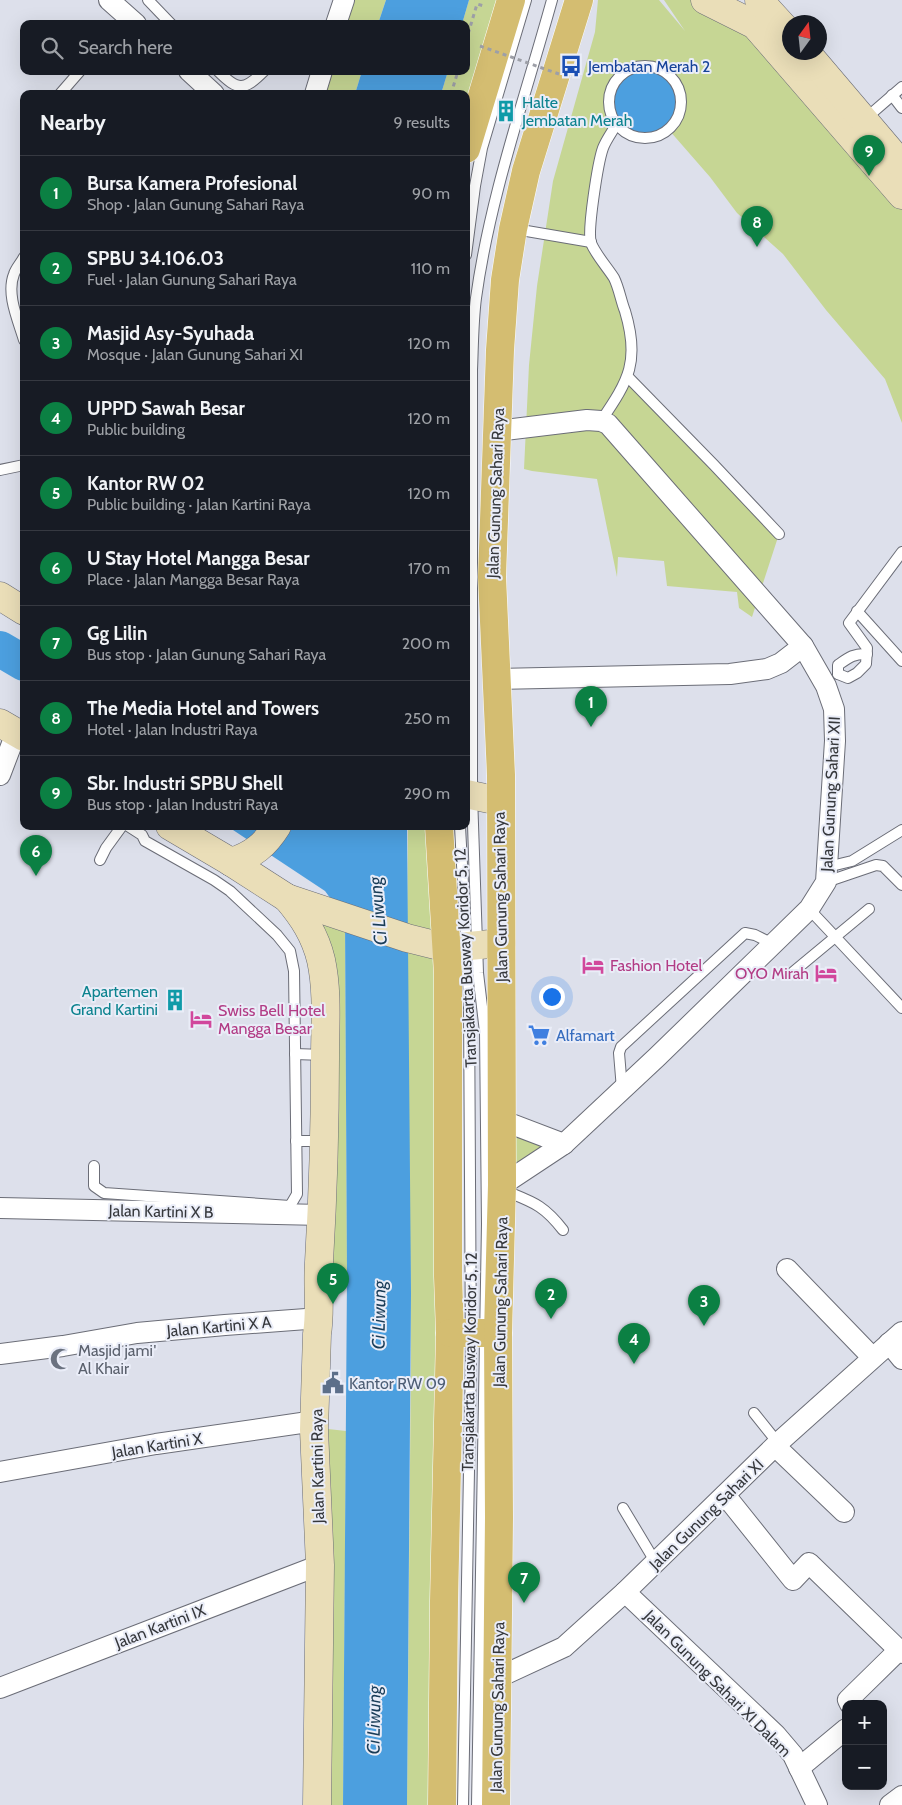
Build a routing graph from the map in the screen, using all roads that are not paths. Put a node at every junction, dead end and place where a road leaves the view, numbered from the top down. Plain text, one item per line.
1 (109, 0) edge
2 (148, 0) edge
3 (344, 0) edge
4 (511, 0) edge
5 (526, 0) edge
6 (552, 0) edge
7 (579, 0) edge
8 (760, 0) edge
9 (723, 3) edge
10 (128, 20) edge
11 (167, 20) edge
12 (337, 20) edge
13 (782, 25) edge
14 (813, 60) edge
15 (77, 75) edge
16 (193, 75) edge
17 (222, 75) edge
18 (260, 75) edge
19 (321, 75) edge
20 (902, 87) edge
21 (63, 90) edge
22 (210, 90) edge
23 (316, 90) edge
24 (892, 95) junction
25 (902, 108) edge
26 (864, 119) junction
27 (616, 125) junction
28 (470, 136) edge
29 (902, 164) edge
30 (902, 195) edge
31 (470, 224) edge
32 (513, 229) junction
33 (591, 242) junction
34 (20, 264) edge
35 (20, 327) edge
36 (628, 378) junction
37 (601, 421) junction
38 (496, 431) junction
39 (20, 467) edge
40 (0, 470) edge
41 (779, 534) dead end
42 (902, 552) edge
43 (0, 596) edge
44 (20, 608) edge
45 (857, 612) junction
46 (803, 646) junction
47 (470, 653) edge
48 (867, 654) junction
49 (902, 661) edge
50 (831, 678) junction
51 (497, 679) junction
52 (13, 731) edge
53 (0, 775) edge
54 (470, 794) edge
55 (500, 801) junction
56 (119, 830) edge
57 (177, 830) edge
58 (274, 830) edge
59 (440, 830) edge
60 (460, 830) edge
61 (468, 830) edge
62 (902, 830) edge
63 (144, 831) edge
64 (100, 860) dead end
65 (232, 862) junction
66 (826, 875) junction
67 (902, 885) edge
68 (286, 898) junction
69 (809, 909) junction
70 (869, 909) dead end
71 (835, 936) junction
72 (773, 944) junction
73 (463, 945) junction
74 (793, 972) dead end
75 (902, 1008) edge
76 (295, 1054) junction
77 (325, 1055) junction
78 (622, 1089) junction
79 (501, 1120) junction
80 (296, 1141) junction
81 (325, 1141) junction
82 (564, 1144) junction
83 (94, 1166) dead end
84 (502, 1187) junction
85 (0, 1208) edge
86 (322, 1215) junction
87 (563, 1230) dead end
88 (787, 1269) dead end
89 (320, 1318) junction
90 (476, 1333) junction
91 (896, 1338) edge
92 (0, 1354) edge
93 (872, 1357) junction
94 (902, 1358) edge
95 (754, 1413) dead end
96 (315, 1421) junction
97 (777, 1445) junction
98 (0, 1472) edge
99 (725, 1495) junction
100 (623, 1508) dead end
101 (844, 1512) dead end
102 (656, 1563) junction
103 (320, 1565) junction
104 (626, 1592) junction
105 (901, 1651) edge
106 (497, 1678) junction
107 (0, 1688) edge
108 (848, 1700) edge
109 (842, 1732) edge
110 (799, 1768) junction
111 (902, 1796) edge
112 (317, 1805) edge
113 (442, 1805) edge
114 (463, 1805) edge
115 (477, 1805) edge
116 (496, 1805) edge
117 (817, 1805) edge
118 (890, 1805) edge

1 - 10 street
2 - 11 lane
3 - 12 street
4 - 28 main road
5 - 31 lane
6 - 47 lane, Transjakarta Busway Koridor 5, 12
7 - 32 main road, Jalan Gunung Sahari Raya
8 - 13 street
9 - 30 street
14 - 26 street
15 - 21 lane
16 - 22 street
17 - 18 lane
19 - 23 street
20 - 24 lane
24 - 25 lane
24 - 26 lane
26 - 29 street
27 - 27 lane
27 - 33 lane
32 - 33 lane
32 - 38 main road, Jalan Gunung Sahari Raya
33 - 36 lane
34 - 35 lane
36 - 37 lane
36 - 41 lane
37 - 38 street
37 - 46 street, Jalan Gunung Sahari XII
38 - 51 main road, Jalan Gunung Sahari Raya
39 - 40 lane
42 - 45 lane
43 - 44 street
45 - 48 lane
45 - 49 lane
46 - 50 street, Jalan Gunung Sahari XII
46 - 51 street
48 - 50 lane
48 - 50 lane
50 - 66 street, Jalan Gunung Sahari XII
51 - 55 main road, Jalan Gunung Sahari Raya
52 - 53 street
54 - 55 street
55 - 73 main road, Jalan Gunung Sahari Raya
56 - 64 lane
57 - 65 street
58 - 65 street
59 - 73 main road, Jalan Gunung Sahari Raya
60 - 73 lane, Transjakarta Busway Koridor 5, 12
61 - 73 lane, Transjakarta Busway Koridor 5, 12
62 - 66 lane
63 - 76 lane
65 - 68 street
66 - 67 lane
66 - 69 street, Jalan Gunung Sahari XII
68 - 73 street
68 - 77 street, Jalan Kartini Raya
69 - 71 lane
69 - 72 street, Jalan Gunung Sahari XII
70 - 71 lane
71 - 74 lane
71 - 75 lane
72 - 78 street, Jalan Gunung Sahari XII
72 - 78 lane
73 - 79 main road, Jalan Gunung Sahari Raya
73 - 90 lane, Transjakarta Busway Koridor 5, 12
73 - 90 main road, Jalan Gunung Sahari Raya
76 - 77 lane
76 - 80 lane
77 - 81 street, Jalan Kartini Raya
78 - 82 street, Jalan Gunung Sahari XII
79 - 82 street
79 - 84 main road, Jalan Gunung Sahari Raya
80 - 81 lane
80 - 83 lane
81 - 86 street, Jalan Kartini Raya
82 - 84 street, Jalan Gunung Sahari XII
84 - 87 lane
84 - 90 main road, Jalan Gunung Sahari Raya
85 - 86 street, Jalan Kartini X B
86 - 89 street, Jalan Kartini Raya
88 - 93 street
89 - 92 street, Jalan Kartini X A
89 - 96 street, Jalan Kartini Raya
90 - 106 main road, Jalan Gunung Sahari Raya
90 - 113 main road, Jalan Gunung Sahari Raya
90 - 114 lane, Transjakarta Busway Koridor 5, 12
90 - 115 lane, Transjakarta Busway Koridor 5, 12
91 - 93 street, Jalan Gunung Sahari XI
91 - 94 street
93 - 97 street, Jalan Gunung Sahari XI
95 - 97 lane
96 - 98 street, Jalan Kartini X
96 - 103 street, Jalan Kartini Raya
97 - 99 street, Jalan Gunung Sahari XI
97 - 101 street
99 - 102 street, Jalan Gunung Sahari XI
99 - 105 street
100 - 102 lane
102 - 104 street, Jalan Gunung Sahari XI
103 - 107 street, Jalan Kartini IX
103 - 112 street, Jalan Kartini Raya
104 - 106 street, Jalan Gunung Sahari XI
104 - 110 street, Jalan Gunung Sahari XI Dalam
105 - 108 street
106 - 116 main road, Jalan Gunung Sahari Raya
109 - 110 street
110 - 117 street, Jalan Gunung Sahari XI Dalam
111 - 118 street

